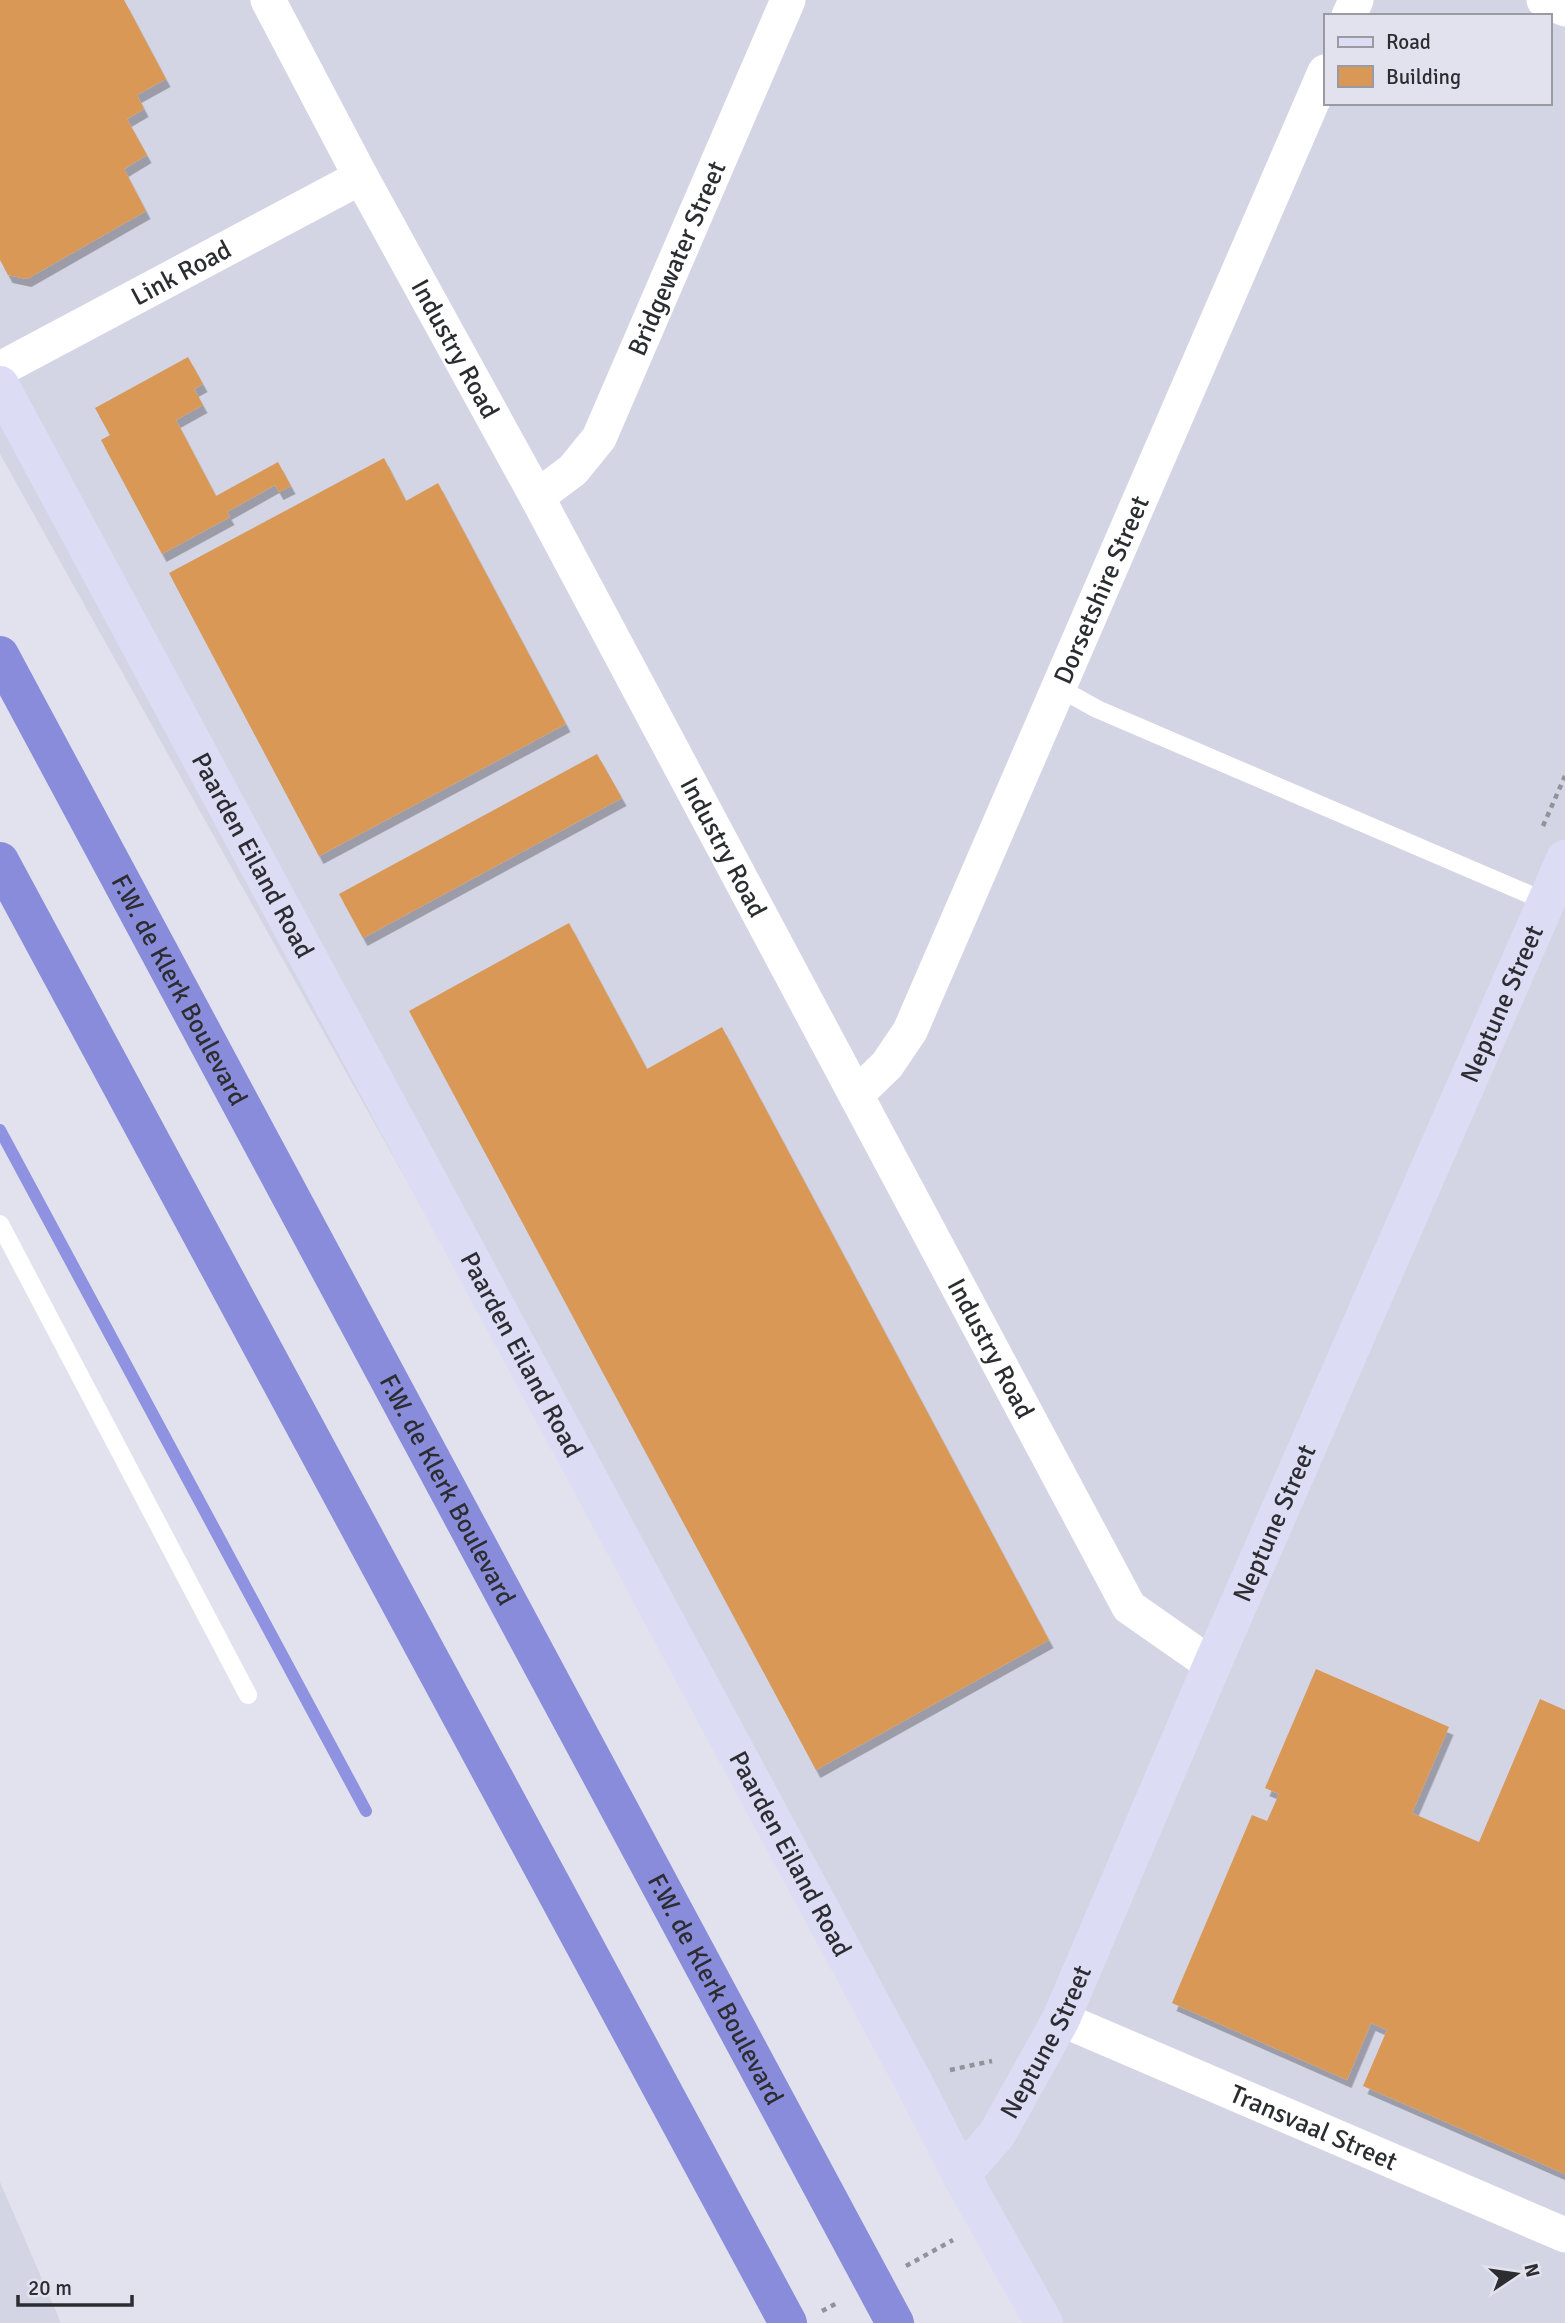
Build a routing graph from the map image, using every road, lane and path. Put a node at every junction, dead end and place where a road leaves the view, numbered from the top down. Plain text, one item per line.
1 (268, 0) edge
2 (788, 0) edge
3 (1544, 0) edge
4 (1565, 9) edge
5 (1324, 74) edge
6 (361, 177) junction
7 (0, 369) edge
8 (0, 385) edge
9 (537, 498) junction
10 (0, 655) edge
11 (1059, 688) junction
12 (1565, 859) edge
13 (0, 861) edge
14 (1547, 902) junction
15 (856, 1095) junction
16 (0, 1224) edge
17 (1212, 1665) junction
18 (248, 1695) dead end
19 (1061, 2019) junction
20 (961, 2175) junction
21 (1565, 2235) edge
22 (788, 2323) edge
23 (895, 2323) edge
24 (1044, 2323) edge

1 - 6 street, Industry Road
2 - 9 street, Bridgewater Street
3 - 4 street
5 - 11 street, Dorsetshire Street
6 - 7 street, Link Road
6 - 9 street, Industry Road
8 - 20 street, Paarden Eiland Road
9 - 15 street, Industry Road
10 - 23 highway, F.W. de Klerk Boulevard
11 - 14 lane
11 - 15 street, Dorsetshire Street
12 - 14 street, Neptune Street
13 - 22 highway
14 - 17 street, Neptune Street
15 - 17 street, Industry Road
16 - 18 lane
17 - 19 street, Neptune Street
19 - 20 street, Neptune Street
19 - 21 street, Transvaal Street
20 - 24 street, Paarden Eiland Road

